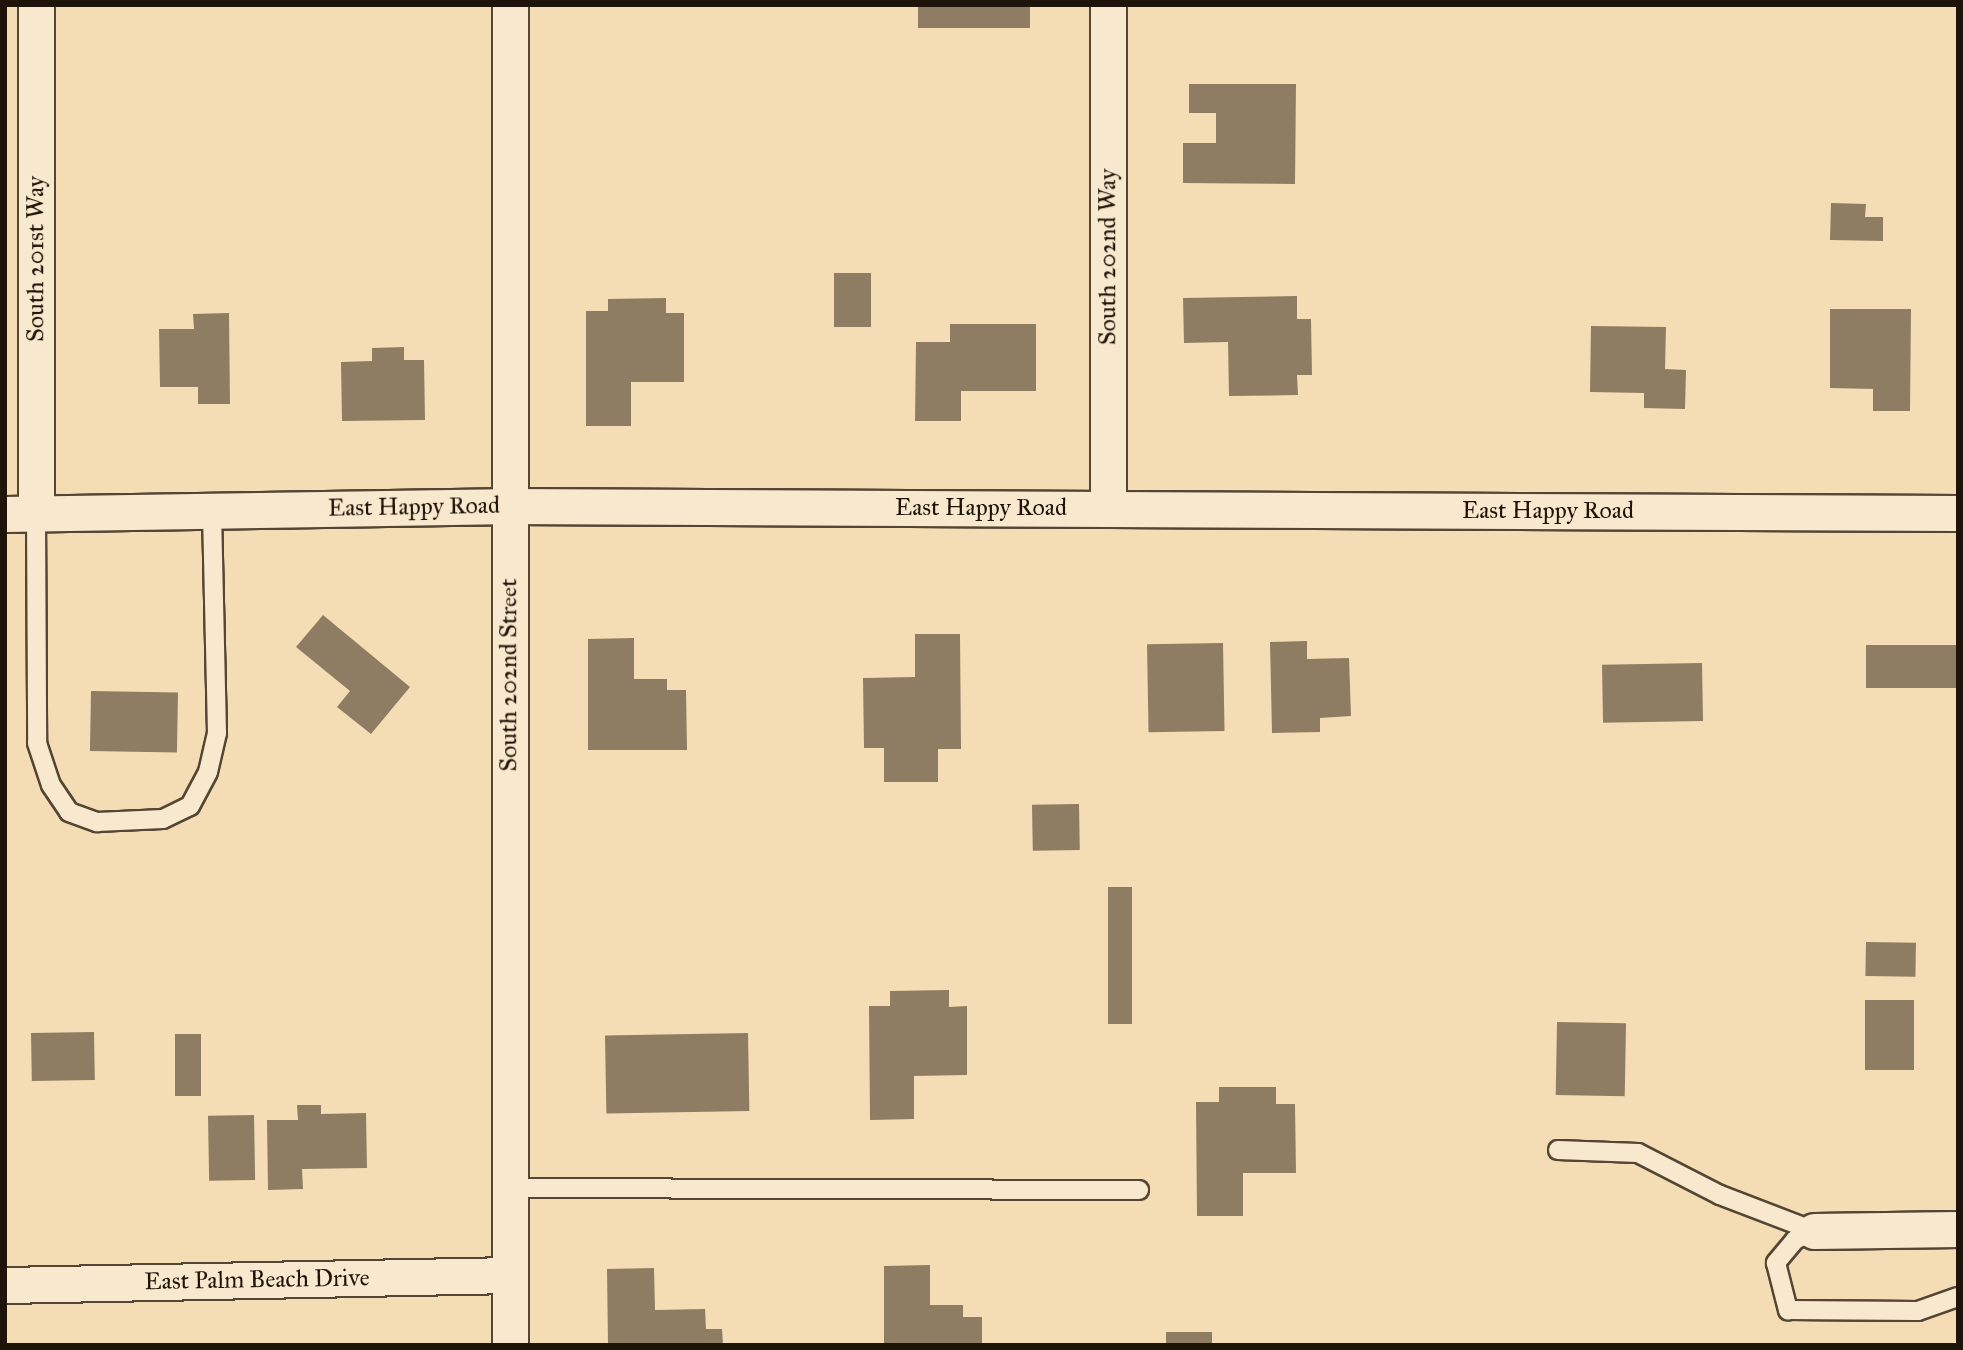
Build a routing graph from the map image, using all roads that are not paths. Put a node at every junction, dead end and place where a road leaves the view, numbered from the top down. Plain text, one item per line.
1 (510, 5) edge
2 (1108, 5) edge
3 (32, 7) edge
4 (508, 506) junction
5 (1108, 509) junction
6 (212, 511) junction
7 (1958, 513) edge
8 (21, 514) edge
9 (1558, 1150) dead end
10 (510, 1188) junction
11 (1139, 1190) dead end
12 (1958, 1230) edge
13 (1814, 1231) junction
14 (510, 1275) junction
15 (5, 1285) edge
16 (1958, 1297) edge
17 (509, 1345) edge

1 - 4 street, South 202nd Street
2 - 5 street, South 202nd Way
3 - 8 street, South 201st Way
4 - 5 street, East Happy Road
4 - 6 street, East Happy Road
4 - 10 street, South 202nd Street
5 - 7 street, East Happy Road
6 - 8 street, East Happy Road
6 - 8 lane
9 - 13 lane
10 - 11 lane
10 - 14 street, South 202nd Street
12 - 13 street
13 - 16 lane
14 - 15 street, East Palm Beach Drive
14 - 17 street, South 202nd Street

